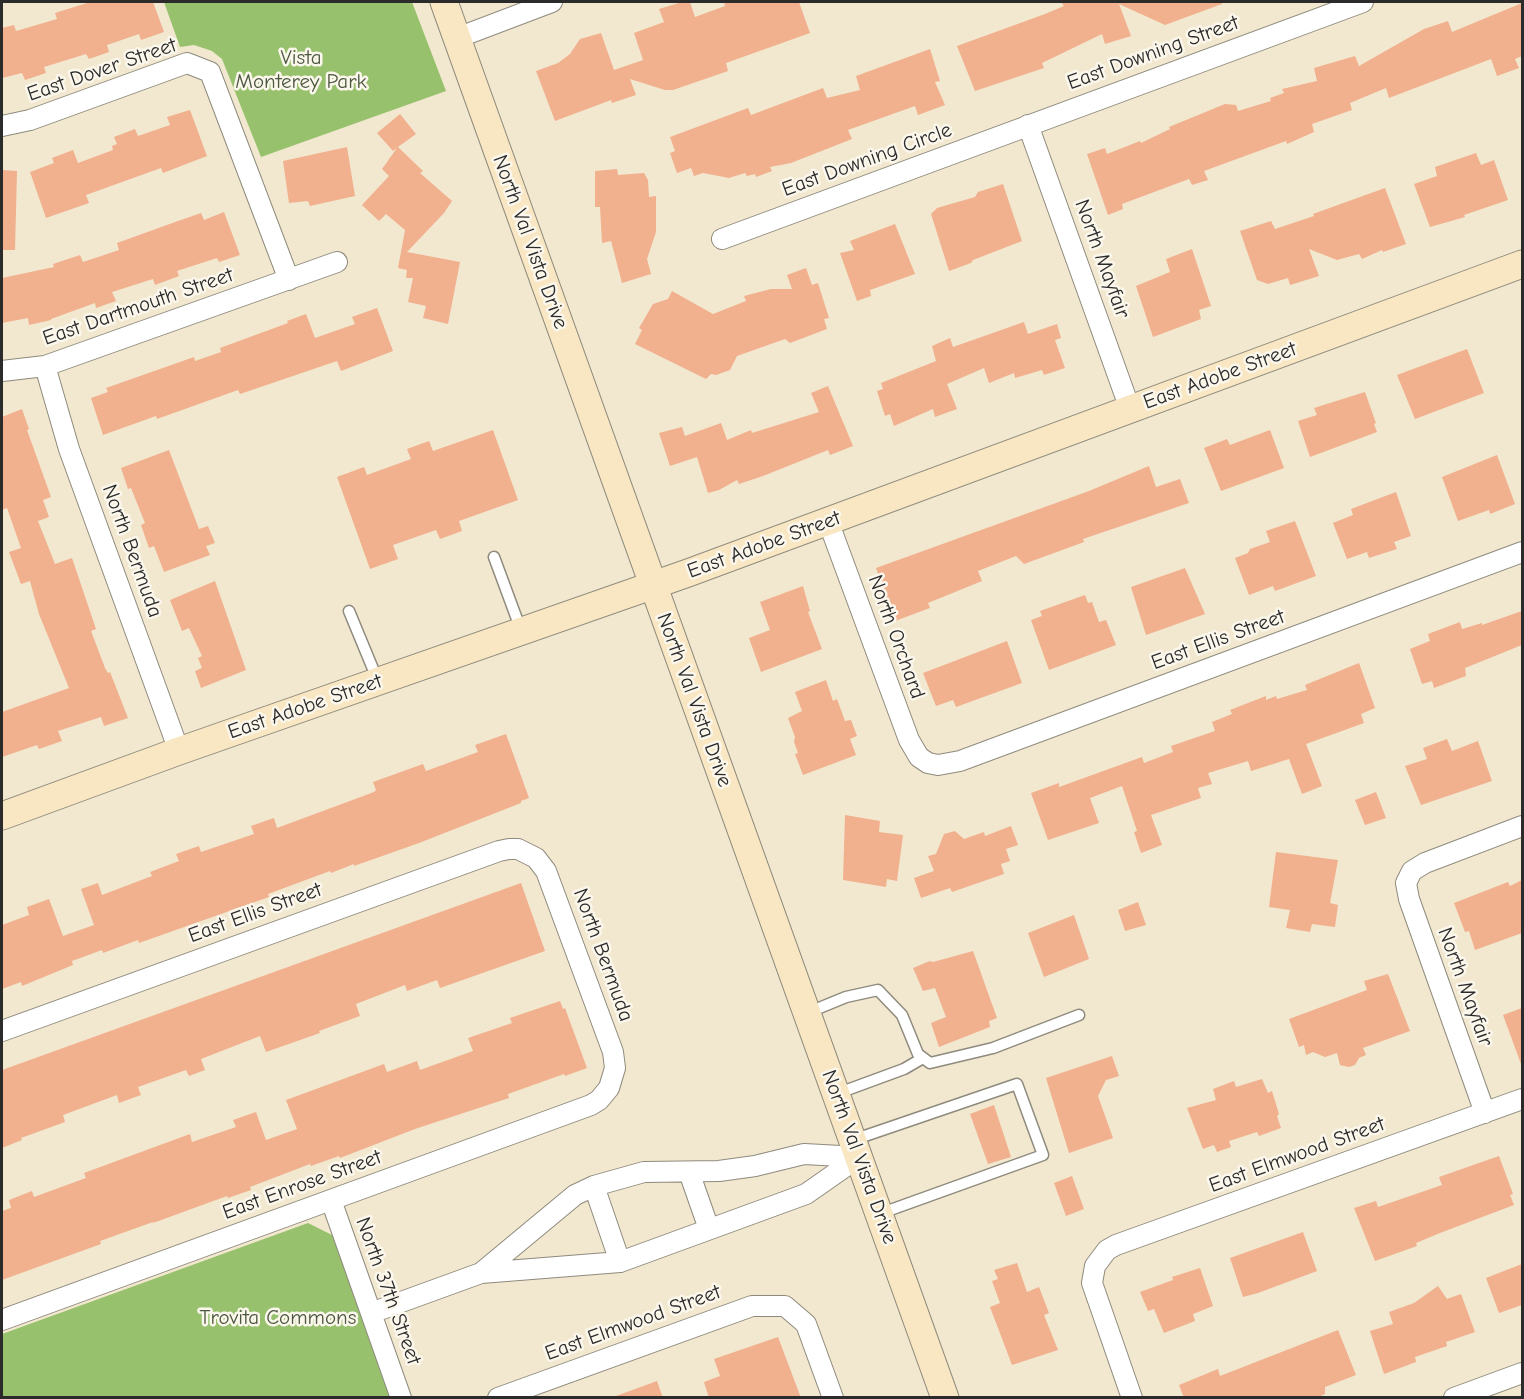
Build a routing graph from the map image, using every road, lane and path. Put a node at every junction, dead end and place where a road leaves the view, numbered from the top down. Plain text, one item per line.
1 (444, 2) edge
2 (552, 2) edge
3 (1363, 2) edge
4 (457, 38) junction
5 (1028, 125) junction
6 (2, 126) edge
7 (722, 239) dead end
8 (337, 262) dead end
9 (1522, 264) edge
10 (288, 280) junction
11 (45, 366) junction
12 (2, 371) edge
13 (1130, 409) junction
14 (828, 521) junction
15 (1522, 552) edge
16 (494, 556) dead end
17 (652, 584) junction
18 (349, 611) dead end
19 (521, 630) junction
20 (378, 681) junction
21 (179, 751) junction
22 (928, 763) joint
23 (2, 816) edge
24 (1522, 826) edge
25 (526, 853) joint
26 (807, 1013) junction
27 (1079, 1015) dead end
28 (2, 1030) edge
29 (923, 1058) junction
30 (612, 1084) joint
31 (836, 1094) junction
32 (1522, 1099) edge
33 (1485, 1113) junction
34 (856, 1149) junction
35 (689, 1172) junction
36 (594, 1186) junction
37 (331, 1200) junction
38 (879, 1214) junction
39 (709, 1229) junction
40 (620, 1262) junction
41 (481, 1273) junction
42 (370, 1313) junction
43 (2, 1320) edge
44 (1522, 1373) edge
45 (401, 1398) edge
46 (498, 1398) edge
47 (833, 1398) edge
48 (945, 1398) edge
49 (1132, 1398) edge
50 (1454, 1398) edge

1 - 4 street, North Val Vista Drive
2 - 4 street
3 - 5 street, East Downing Street
4 - 17 street, North Val Vista Drive
5 - 7 street, East Downing Circle
5 - 13 street, North Mayfair
6 - 10 street, East Dover Street
8 - 10 street, East Dartmouth Street
9 - 13 street, East Adobe Street
10 - 11 street, East Dartmouth Street
11 - 12 street, East Dartmouth Street
11 - 21 street, North Bermuda
13 - 14 street, East Adobe Street
14 - 17 street, East Adobe Street
14 - 22 street, North Orchard
15 - 22 street, East Ellis Street
16 - 19 lane
17 - 19 street, East Adobe Street
17 - 26 street, North Val Vista Drive
18 - 20 lane
19 - 20 street, East Adobe Street
20 - 21 street, East Adobe Street
21 - 23 street, East Adobe Street
24 - 33 street, North Mayfair
25 - 28 street, East Ellis Street
25 - 30 street, North Bermuda
26 - 29 lane
26 - 31 street, North Val Vista Drive
27 - 29 lane
29 - 31 lane
30 - 37 street, East Enrose Street
31 - 34 street, North Val Vista Drive
32 - 33 street, East Elmwood Street
33 - 49 street, East Elmwood Street
34 - 35 street
34 - 38 street, North Val Vista Drive
34 - 38 lane
34 - 39 street
35 - 36 street
35 - 39 street
36 - 40 street
36 - 41 street
37 - 42 street, North 37th Street
37 - 43 street, East Enrose Street
38 - 48 street, North Val Vista Drive
39 - 40 street
40 - 41 street
41 - 42 street
42 - 45 street, North 37th Street
44 - 50 street
46 - 47 street, East Elmwood Street

